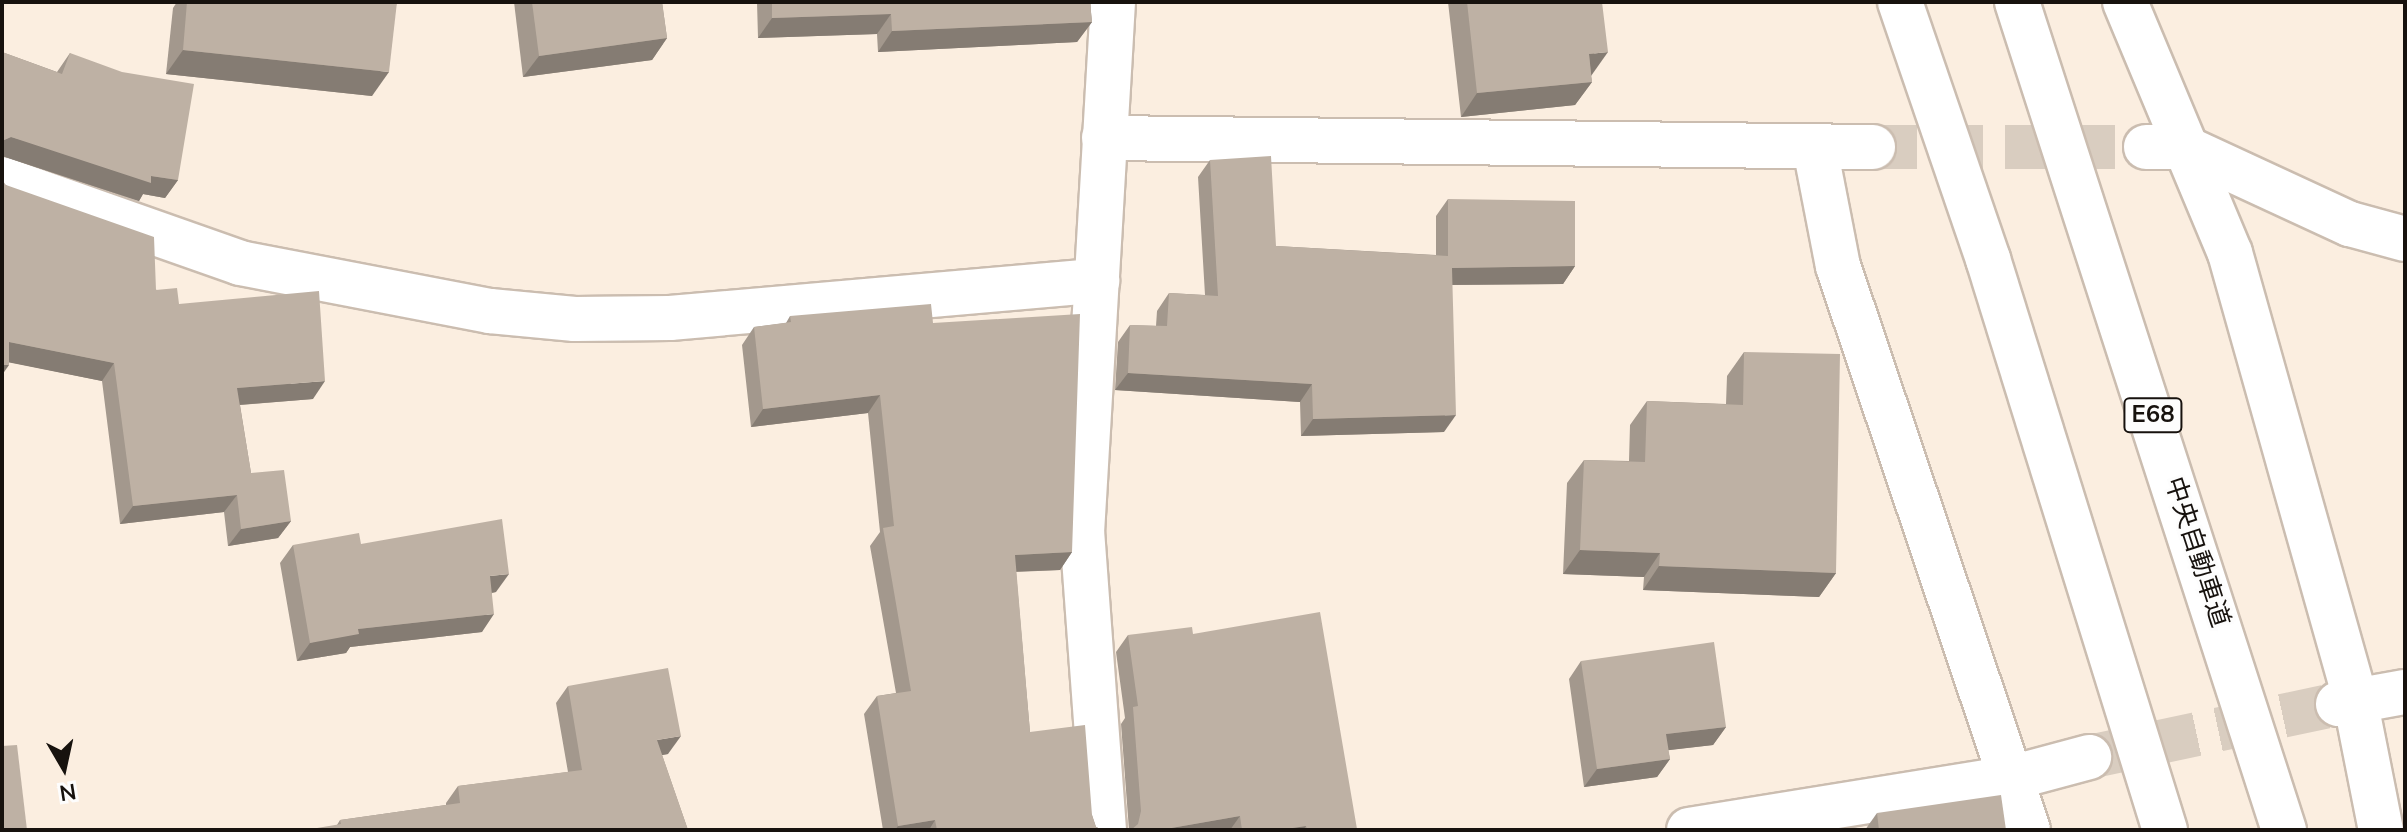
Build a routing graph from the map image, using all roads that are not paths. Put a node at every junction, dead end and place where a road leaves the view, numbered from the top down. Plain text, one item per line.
1 (1113, 2) edge
2 (1900, 2) edge
3 (2017, 2) edge
4 (2125, 2) edge
5 (1104, 138) junction
6 (1873, 147) tunnel mouth
7 (2164, 147) junction
8 (1815, 148) junction
9 (2, 179) edge
10 (2405, 239) edge
11 (1097, 281) junction
12 (2405, 692) edge
13 (2346, 701) junction
14 (2089, 757) tunnel mouth
15 (2011, 778) junction
16 (1104, 830) edge
17 (1689, 830) edge
18 (2028, 830) edge
19 (2165, 830) edge
20 (2284, 830) edge
21 (2381, 830) edge

1 - 5 main road
2 - 19 main road
3 - 20 main road, 中央自動車道 / E68
4 - 7 main road
5 - 8 main road
5 - 11 main road
6 - 8 main road
7 - 10 main road
7 - 13 main road
8 - 15 main road
9 - 11 main road
11 - 16 main road
12 - 13 main road
13 - 21 main road
14 - 15 main road
15 - 17 main road
15 - 18 main road

